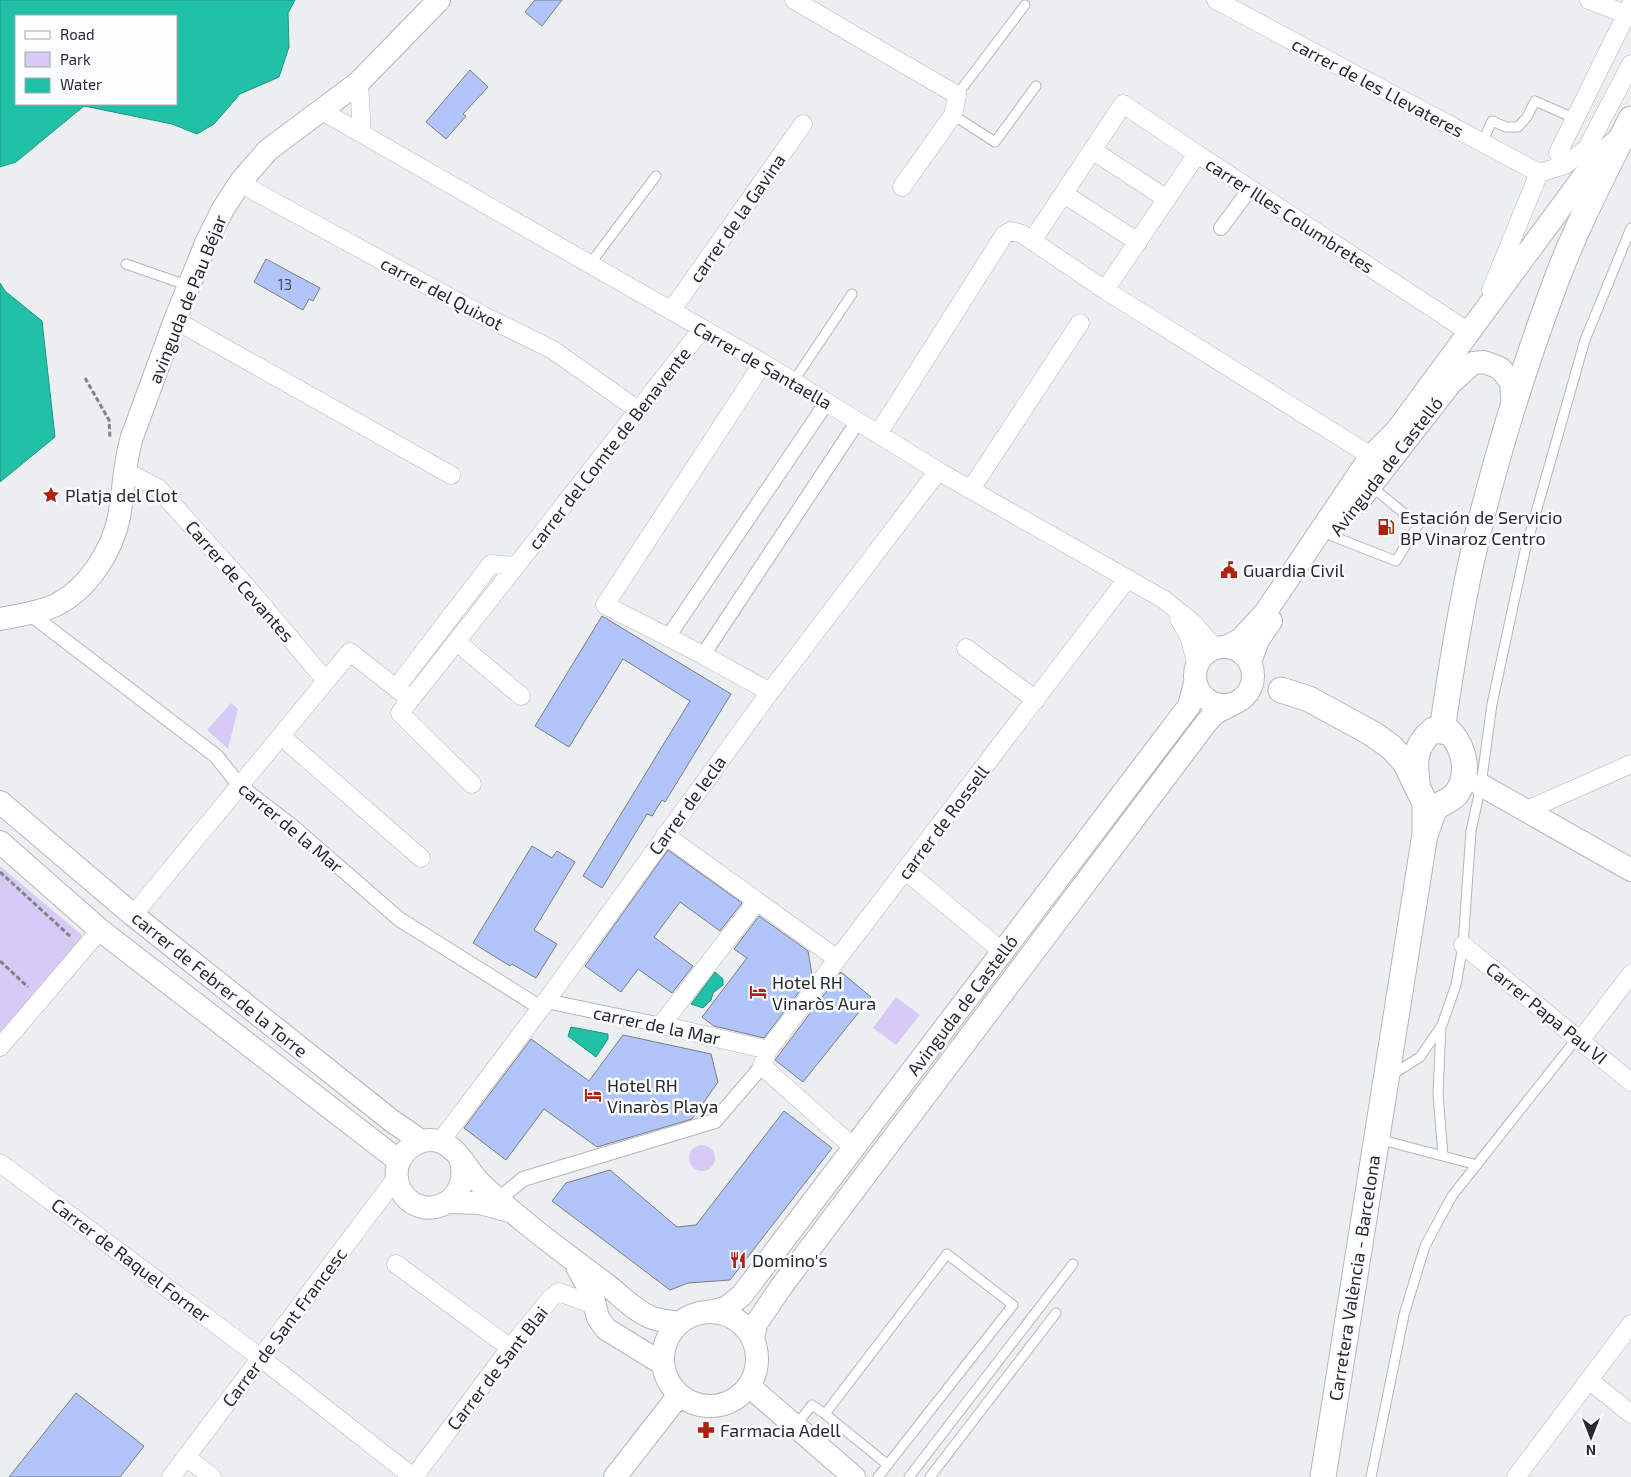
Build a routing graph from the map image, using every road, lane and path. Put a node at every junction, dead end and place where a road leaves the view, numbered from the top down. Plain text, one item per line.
1 (439, 0) edge
2 (794, 0) edge
3 (1216, 0) edge
4 (1589, 0) edge
5 (1026, 5) dead end
6 (1629, 12) edge
7 (1631, 64) edge
8 (359, 82) junction
9 (1036, 86) dead end
10 (958, 95) junction
11 (322, 111) junction
12 (953, 114) junction
13 (1576, 119) junction
14 (803, 124) dead end
15 (1627, 128) edge
16 (362, 134) junction
17 (1482, 143) junction
18 (1092, 150) junction
19 (1558, 153) dead end
20 (1197, 154) junction
21 (1539, 173) junction
22 (656, 176) dead end
23 (241, 181) junction
24 (902, 187) dead end
25 (1250, 189) junction
26 (1064, 194) junction
27 (1167, 199) junction
28 (1221, 228) dead end
29 (1631, 228) edge
30 (1032, 241) junction
31 (1138, 242) junction
32 (126, 264) dead end
33 (590, 264) junction
34 (189, 286) junction
35 (1105, 290) junction
36 (852, 294) dead end
37 (671, 311) junction
38 (175, 320) junction
39 (1080, 323) dead end
40 (702, 329) junction
41 (1469, 332) junction
42 (763, 363) junction
43 (86, 378) dead end
44 (793, 382) junction
45 (827, 402) junction
46 (1513, 409) junction
47 (638, 410) junction
48 (858, 421) junction
49 (878, 434) junction
50 (110, 438) dead end
51 (1371, 456) junction
52 (125, 471) junction
53 (938, 471) junction
54 (451, 475) dead end
55 (1363, 482) junction
56 (971, 489) junction
57 (1332, 536) junction
58 (516, 566) junction
59 (1127, 579) junction
60 (1164, 599) junction
61 (29, 613) junction
62 (0, 619) edge
63 (668, 637) junction
64 (457, 642) junction
65 (1223, 647) junction
66 (966, 648) dead end
67 (703, 655) junction
68 (1251, 663) junction
69 (1196, 674) junction
70 (326, 681) junction
71 (396, 688) junction
72 (1281, 690) junction
73 (770, 692) junction
74 (521, 696) dead end
75 (411, 700) junction
76 (1036, 700) junction
77 (1239, 700) junction
78 (1373, 734) junction
79 (280, 736) junction
80 (1432, 736) junction
81 (1631, 764) edge
82 (1473, 773) junction
83 (472, 784) dead end
84 (240, 786) junction
85 (1418, 790) junction
86 (0, 802) edge
87 (1525, 811) junction
88 (0, 815) edge
89 (23, 821) junction
90 (1425, 834) junction
91 (665, 835) junction
92 (0, 842) edge
93 (421, 858) dead end
94 (1631, 870) edge
95 (906, 871) junction
96 (0, 872) edge
97 (757, 901) junction
98 (133, 915) junction
99 (100, 930) junction
100 (66, 943) dead end
101 (1463, 945) junction
102 (1003, 952) junction
103 (836, 958) junction
104 (0, 961) edge
105 (1631, 974) edge
106 (34, 981) dead end
107 (543, 1004) junction
108 (661, 1025) junction
109 (1442, 1025) junction
110 (1578, 1040) junction
111 (0, 1047) edge
112 (765, 1058) junction
113 (1385, 1080) junction
114 (1631, 1082) edge
115 (1376, 1139) junction
116 (431, 1141) junction
117 (854, 1148) junction
118 (1443, 1156) junction
119 (461, 1161) junction
120 (0, 1163) edge
121 (1477, 1165) junction
122 (398, 1169) junction
123 (449, 1202) junction
124 (506, 1206) junction
125 (571, 1258) junction
126 (396, 1264) dead end
127 (1073, 1264) dead end
128 (594, 1305) junction
129 (712, 1311) junction
130 (1056, 1313) dead end
131 (680, 1322) junction
132 (1631, 1324) edge
133 (753, 1339) junction
134 (510, 1348) junction
135 (261, 1358) junction
136 (663, 1364) junction
137 (1589, 1380) junction
138 (749, 1386) junction
139 (679, 1395) junction
140 (825, 1414) junction
141 (1631, 1414) edge
142 (795, 1426) junction
143 (186, 1457) junction
144 (888, 1465) junction
145 (171, 1477) edge
146 (212, 1477) edge
147 (413, 1477) edge
148 (615, 1477) edge
149 (854, 1477) edge
150 (878, 1477) edge
151 (909, 1477) edge
152 (930, 1477) edge
153 (1324, 1477) edge
154 (1372, 1477) edge
155 (1516, 1477) edge

1 - 8 street, avinguda de Pau Béjar
2 - 10 street
3 - 17 street, carrer de les Llevateres
4 - 6 street
5 - 10 lane
6 - 13 street
7 - 21 street
8 - 11 street, avinguda de Pau Béjar
8 - 16 street
9 - 12 lane
10 - 12 street
11 - 16 street, Carrer de Santaella
11 - 23 street, avinguda de Pau Béjar
12 - 24 street
13 - 17 lane
13 - 19 street
14 - 37 street, carrer de la Gavina
15 - 41 street, Avinguda de Castelló
15 - 46 main road
16 - 33 street, Carrer de Santaella
17 - 21 street, carrer de les Llevateres
18 - 20 street
18 - 26 street
18 - 27 street
20 - 25 street, carrer Illes Columbretes
20 - 27 street, carrer Illes Columbretes
21 - 41 street, Avinguda de Castelló
22 - 33 lane
23 - 34 street, avinguda de Pau Béjar
23 - 47 street, carrer del Quixot
25 - 28 street
25 - 41 street, carrer Illes Columbretes
26 - 30 street
26 - 31 street
27 - 31 street, carrer Illes Columbretes
29 - 82 lane
30 - 35 street
30 - 49 street
31 - 35 street, carrer Illes Columbretes
32 - 34 lane
33 - 37 street, Carrer de Santaella
34 - 38 street, avinguda de Pau Béjar
35 - 51 street
36 - 44 lane
37 - 40 street, Carrer de Santaella
38 - 52 street, avinguda de Pau Béjar
38 - 54 street
39 - 56 street
40 - 42 street, Carrer de Santaella
40 - 47 street, carrer del Comte de Benavente
41 - 51 street, Avinguda de Castelló
42 - 44 street, Carrer de Santaella
42 - 63 street
43 - 50 path
44 - 45 street, Carrer de Santaella
45 - 48 street, Carrer de Santaella
45 - 63 street
46 - 55 street, Avinguda de Castelló
46 - 80 main road
47 - 58 street, carrer del Comte de Benavente
48 - 49 street, Carrer de Santaella
48 - 67 street
49 - 53 street, Carrer de Santaella
51 - 55 street, Avinguda de Castelló
52 - 61 street, avinguda de Pau Béjar
52 - 70 street, Carrer de Cevantes
53 - 56 street, Carrer de Santaella
53 - 73 street, Carrer de Iecla
55 - 57 street, Avinguda de Castelló
55 - 57 lane
55 - 65 street, Avinguda de Castelló
56 - 59 street, Carrer de Santaella
57 - 68 street, Avinguda de Castelló
58 - 64 street, carrer del Comte de Benavente
58 - 71 street, carrer del Comte de Benavente
59 - 60 street, Carrer de Santaella
59 - 76 street, carrer de Rossell
60 - 65 street, Carrer de Santaella
60 - 69 street, Carrer de Santaella
61 - 62 street, avinguda de Pau Béjar
61 - 84 street, carrer de la Mar
63 - 67 street
64 - 74 street
64 - 75 street, carrer del Comte de Benavente
65 - 68 street
65 - 69 street
66 - 76 street
67 - 73 street
68 - 72 street
68 - 77 street
69 - 77 street
69 - 102 street, Avinguda de Castelló
70 - 71 street
70 - 79 street
71 - 75 street
72 - 77 street
72 - 78 main road
73 - 91 street, Carrer de Iecla
75 - 83 street
76 - 95 street, carrer de Rossell
77 - 133 street, Avinguda de Castelló
78 - 80 main road
78 - 85 main road
79 - 84 street
79 - 93 street
80 - 82 main road
80 - 85 main road
81 - 87 street
82 - 87 street
82 - 90 main road
82 - 101 lane
84 - 98 street
84 - 107 street, carrer de la Mar
85 - 90 main road
86 - 89 street, carrer de Febrer de la Torre
87 - 94 street
88 - 89 street, carrer de Febrer de la Torre
89 - 98 street, carrer de Febrer de la Torre
90 - 113 main road, Carretera València - Barcelona
91 - 97 street
91 - 107 street, Carrer de Iecla
92 - 99 street, carrer de Febrer de la Torre
95 - 102 street
95 - 103 street, carrer de Rossell
96 - 100 path
97 - 103 street
97 - 108 street
98 - 116 street, carrer de Febrer de la Torre
99 - 111 street
99 - 122 street, carrer de Febrer de la Torre
101 - 109 lane
101 - 110 street, Carrer Papa Pau VI
102 - 117 street, Avinguda de Castelló
103 - 112 street, carrer de Rossell
104 - 106 path
105 - 110 street
107 - 108 street, carrer de la Mar
107 - 116 street, Carrer de Iecla
108 - 112 street, carrer de la Mar
109 - 113 lane
109 - 118 lane
110 - 114 street, Carrer Papa Pau VI
110 - 121 lane
112 - 117 street, carrer de la Mar
112 - 124 street
113 - 115 main road, Carretera València - Barcelona
115 - 118 lane
115 - 153 main road, Carretera València - Barcelona
116 - 119 street
116 - 122 street
117 - 129 street, Avinguda de Castelló
118 - 121 lane
119 - 123 street
119 - 124 street
120 - 135 street, Carrer de Raquel Forner
121 - 154 lane
122 - 123 street
122 - 135 street, Carrer de Sant Francesc
123 - 124 street
124 - 125 street
125 - 128 street
125 - 131 street
126 - 134 street
127 - 151 lane
128 - 134 street, Carrer de Sant Blai
128 - 136 street
129 - 131 street
129 - 133 street
130 - 152 lane
131 - 136 street
132 - 137 street
133 - 138 street
134 - 147 street, Carrer de Sant Blai
135 - 143 street, Carrer de Sant Francesc
135 - 147 street, Carrer de Raquel Forner
136 - 139 street
137 - 141 street
137 - 155 street
138 - 139 street
138 - 142 street
139 - 148 street
140 - 142 lane
140 - 144 lane
140 - 144 lane
142 - 149 street
143 - 145 street, Carrer de Sant Francesc
143 - 146 street
144 - 150 lane

